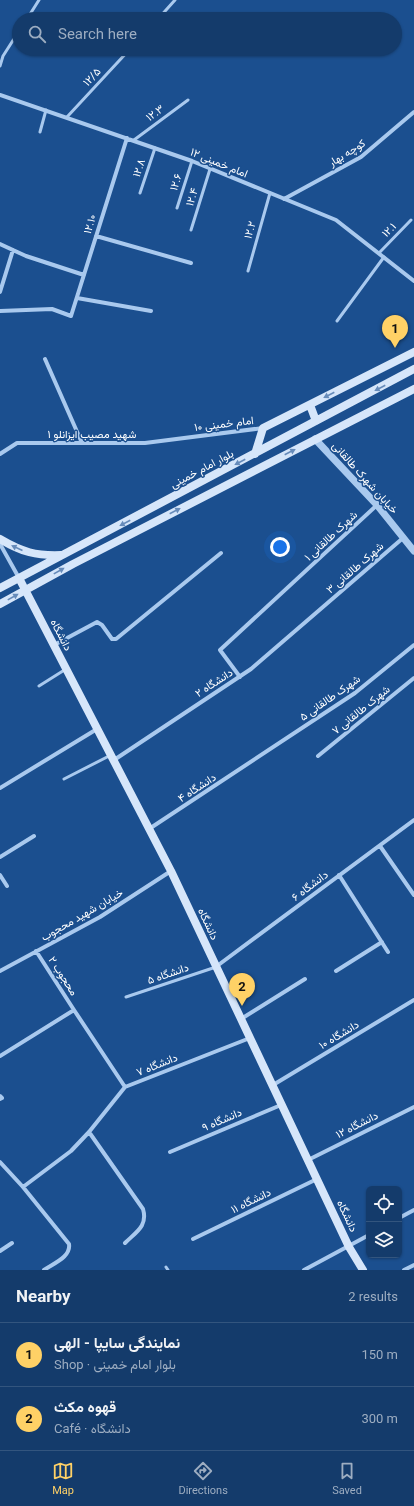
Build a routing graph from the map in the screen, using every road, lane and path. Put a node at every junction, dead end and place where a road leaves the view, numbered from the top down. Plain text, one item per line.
1 (39, 0) edge
2 (175, 0) edge
3 (31, 12) edge
4 (164, 12) edge
5 (12, 42) edge
6 (124, 56) edge
7 (0, 66) edge
8 (0, 94) edge
9 (188, 100) dead end
10 (46, 110) junction
11 (414, 112) edge
12 (67, 117) junction
13 (40, 132) dead end
14 (127, 138) junction
15 (134, 140) junction
16 (155, 148) junction
17 (192, 161) junction
18 (210, 169) junction
19 (140, 193) dead end
20 (270, 193) junction
21 (284, 199) junction
22 (177, 208) dead end
23 (411, 220) dead end
24 (191, 230) dead end
25 (96, 236) junction
26 (0, 244) edge
27 (13, 250) junction
28 (379, 253) junction
29 (384, 257) junction
30 (191, 263) dead end
31 (248, 272) dead end
32 (84, 274) junction
33 (414, 281) edge
34 (0, 292) edge
35 (77, 298) junction
36 (151, 310) dead end
37 (0, 311) edge
38 (337, 321) dead end
39 (414, 352) edge
40 (45, 359) dead end
41 (414, 370) edge
42 (414, 389) edge
43 (310, 405) junction
44 (316, 421) junction
45 (308, 426) junction
46 (264, 428) junction
47 (187, 437) joint
48 (315, 439) junction
49 (82, 443) junction
50 (0, 454) edge
51 (255, 454) junction
52 (377, 505) junction
53 (403, 538) junction
54 (0, 539) edge
55 (0, 544) edge
56 (414, 551) edge
57 (221, 553) dead end
58 (64, 555) junction
59 (19, 578) junction
60 (0, 588) edge
61 (25, 590) junction
62 (0, 604) edge
63 (318, 611) joint
64 (54, 645) junction
65 (414, 645) edge
66 (66, 669) junction
67 (240, 677) junction
68 (414, 678) edge
69 (39, 686) dead end
70 (97, 729) junction
71 (318, 756) dead end
72 (112, 757) junction
73 (254, 761) joint
74 (64, 779) dead end
75 (0, 788) edge
76 (414, 820) edge
77 (149, 829) junction
78 (34, 836) dead end
79 (380, 846) junction
80 (0, 857) edge
81 (170, 871) junction
82 (0, 875) edge
83 (339, 875) junction
84 (7, 886) dead end
85 (414, 895) edge
86 (382, 942) junction
87 (36, 951) junction
88 (388, 952) dead end
89 (216, 967) junction
90 (0, 971) edge
91 (336, 971) dead end
92 (305, 979) dead end
93 (126, 997) dead end
94 (414, 1000) edge
95 (74, 1010) junction
96 (241, 1019) junction
97 (250, 1038) junction
98 (0, 1056) edge
99 (273, 1086) junction
100 (125, 1087) junction
101 (0, 1096) edge
102 (0, 1099) edge
103 (282, 1105) junction
104 (414, 1107) edge
105 (89, 1132) junction
106 (170, 1152) dead end
107 (308, 1160) junction
108 (0, 1162) edge
109 (317, 1179) junction
110 (23, 1187) junction
111 (414, 1210) edge
112 (402, 1216) edge
113 (366, 1237) edge
114 (193, 1239) dead end
115 (12, 1243) dead end
116 (125, 1243) dead end
117 (349, 1247) junction
118 (0, 1250) edge
119 (414, 1265) edge
120 (44, 1270) edge
121 (304, 1270) edge
122 (364, 1270) edge
123 (404, 1270) edge

1 - 3 lane
2 - 4 lane
5 - 7 lane
6 - 12 lane, ۱۲/۵
8 - 10 street, امام خمینی ۱۲
9 - 15 lane, ۱۲.۳
10 - 12 street, امام خمینی ۱۲
10 - 13 lane
11 - 21 street, کوچه بهار
12 - 14 street, امام خمینی ۱۲
14 - 15 street, امام خمینی ۱۲
14 - 25 street, ۱۲.۱۰
15 - 16 street, امام خمینی ۱۲
16 - 17 street, امام خمینی ۱۲
16 - 19 lane, ۱۲.۸
17 - 18 street, امام خمینی ۱۲
17 - 22 lane, ۱۲.۶
18 - 20 street, امام خمینی ۱۲
18 - 24 lane, ۱۲.۴
20 - 21 street, امام خمینی ۱۲
20 - 31 lane, ۱۲.۲
21 - 28 street, امام خمینی ۱۲
23 - 28 lane, ۱۲.۱
25 - 30 street
25 - 32 street, ۱۲.۱۰
26 - 27 street
27 - 32 street
27 - 34 street
28 - 29 street, امام خمینی ۱۲
29 - 33 street, امام خمینی ۱۲
29 - 38 lane
32 - 35 street, ۱۲.۱۰
35 - 36 street
35 - 37 street, ۱۲.۱۰
39 -> 43 main road
40 - 49 street
41 -> 44 main road, بلوار امام خمینی
42 - 48 main road
43 - 44 main road
43 - 46 main road
44 - 45 main road, بلوار امام خمینی
45 - 48 main road
45 - 51 main road, بلوار امام خمینی
46 - 47 street, امام خمینی ۱۰
46 - 51 main road
47 - 49 street, شهید مصیب ایزانلو ۱
48 - 52 street, خیابان شهرک طالقانی
61 -> 48 main road
49 - 50 street, شهید مصیب ایزانلو ۱
51 -> 58 main road, بلوار امام خمینی
52 - 53 street, خیابان شهرک طالقانی
52 - 67 street, شهرک طالقانی ۱
53 - 56 street, خیابان شهرک طالقانی
53 - 63 street, شهرک طالقانی ۳
58 -> 54 main road
55 - 59 street
57 - 64 street
58 - 59 main road, بلوار امام خمینی
59 - 60 main road, بلوار امام خمینی
59 - 61 main road, دانشگاه
62 -> 61 main road
61 - 64 main road, دانشگاه
63 - 67 street, دانشگاه ۲
64 - 66 main road, دانشگاه
65 - 73 street, شهرک طالقانی ۵
66 - 69 lane
66 - 70 main road, دانشگاه
67 - 72 street, دانشگاه ۲
68 - 71 street, شهرک طالقانی ۷
70 - 72 main road, دانشگاه
70 - 75 street
72 - 74 lane
72 - 77 main road, دانشگاه
73 - 77 street, دانشگاه ۴
76 - 79 street, دانشگاه ۶
77 - 81 main road, دانشگاه
78 - 80 street
79 - 83 street, دانشگاه ۶
79 - 85 street
81 - 87 street, خیابان شهید محجوب
81 - 89 main road, دانشگاه
82 - 84 street
83 - 86 street
83 - 89 street, دانشگاه ۶
86 - 88 street
86 - 91 street
87 - 90 street, خیابان شهید محجوب
87 - 95 street, محجوب ۲
89 - 93 lane, دانشگاه ۵
89 - 96 main road, دانشگاه
92 - 96 street
94 - 99 street, دانشگاه ۱۰
95 - 98 street
95 - 100 street, محجوب ۲
96 - 97 main road, دانشگاه
97 - 99 main road, دانشگاه
97 - 100 street, دانشگاه ۷
99 - 103 main road, دانشگاه
100 - 105 street, دانشگاه ۷
101 - 102 street
103 - 106 street, دانشگاه ۹
103 - 107 main road, دانشگاه
104 - 107 street, دانشگاه ۱۲
105 - 110 street, دانشگاه ۷
105 - 116 street
107 - 109 main road, دانشگاه
108 - 110 street
109 - 114 street, دانشگاه ۱۱
109 - 117 main road, دانشگاه
110 - 120 street
111 - 112 street
113 - 117 street
115 - 118 street
117 - 121 street
117 - 122 main road, دانشگاه
119 - 123 street

